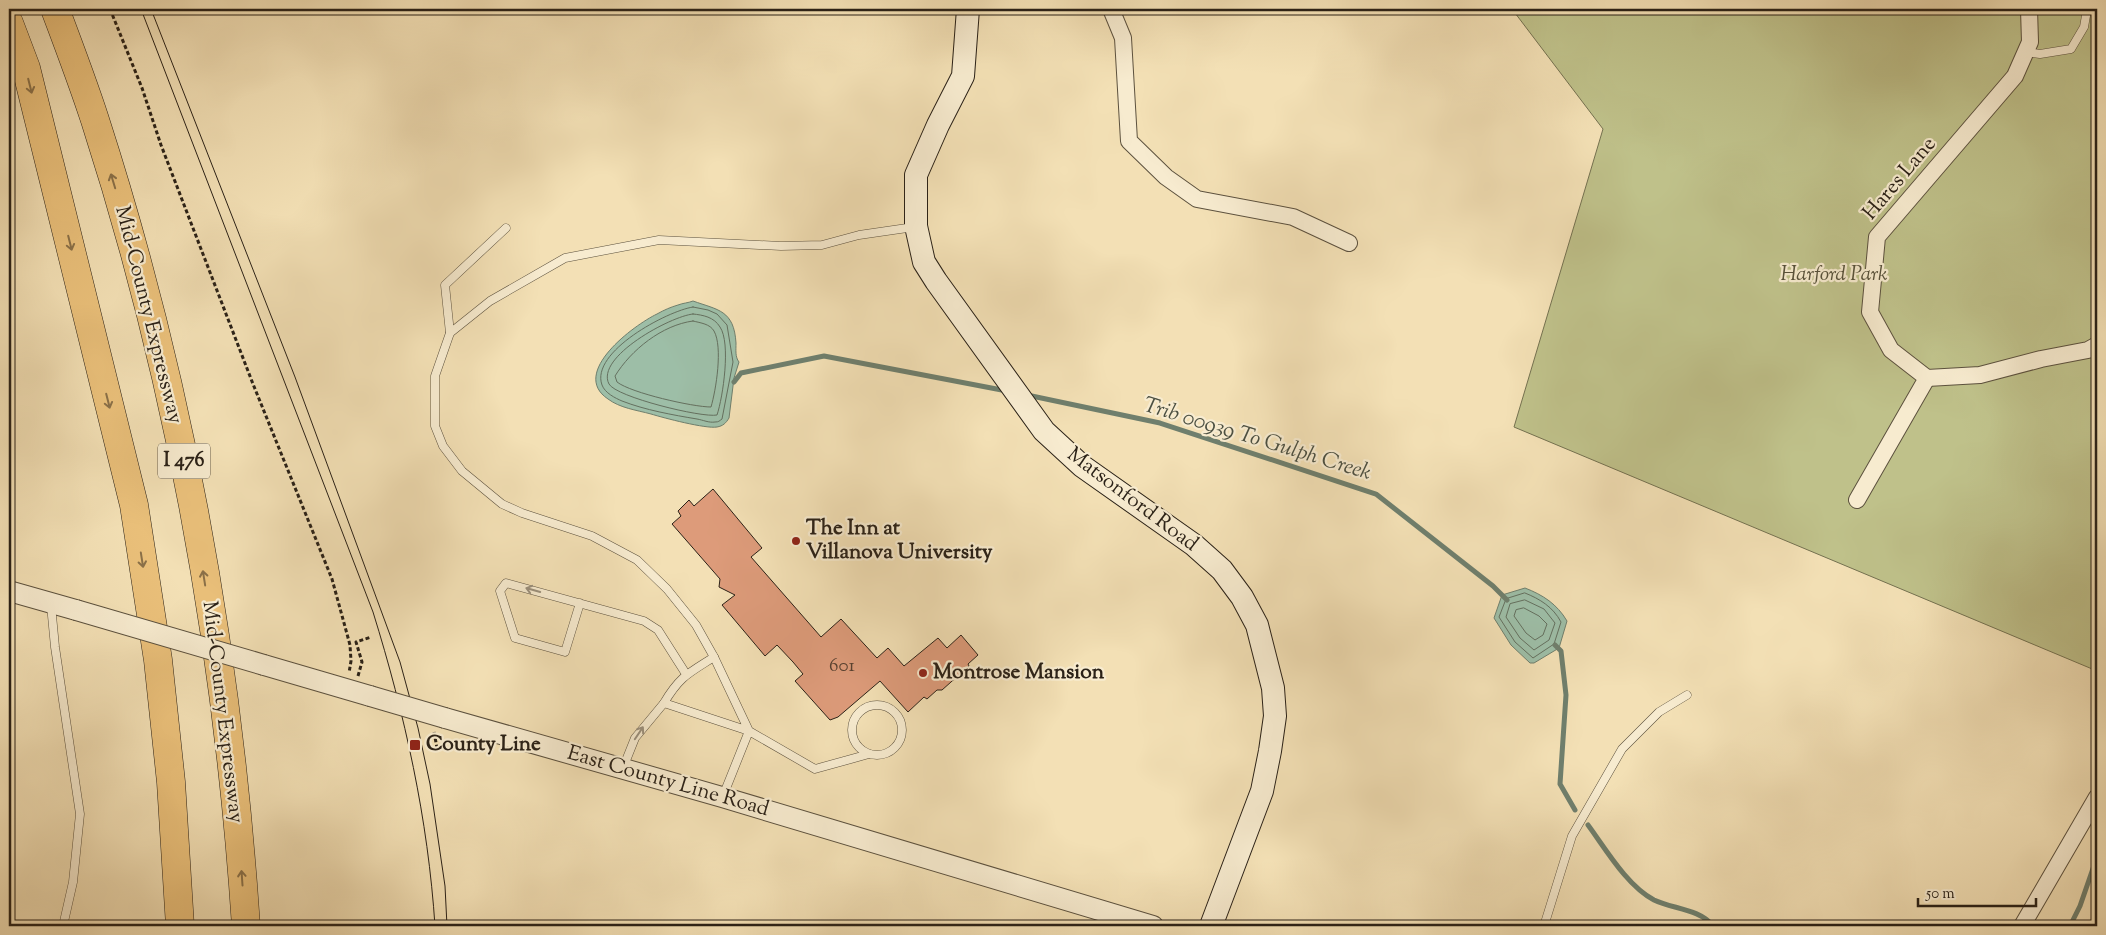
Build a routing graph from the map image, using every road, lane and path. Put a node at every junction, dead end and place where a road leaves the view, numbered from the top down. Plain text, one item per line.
1 (55, 9) edge
2 (110, 9) edge
3 (968, 9) edge
4 (1111, 9) edge
5 (2029, 9) edge
6 (2085, 9) edge
7 (9, 23) edge
8 (2026, 52) junction
9 (916, 226) junction
10 (506, 228) dead end
11 (1348, 243) dead end
12 (450, 333) junction
13 (2097, 345) edge
14 (1927, 378) junction
15 (1856, 500) dead end
16 (9, 591) edge
17 (51, 603) junction
18 (580, 604) junction
19 (371, 637) dead end
20 (714, 657) junction
21 (686, 674) junction
22 (357, 692) junction
23 (1687, 695) dead end
24 (664, 703) junction
25 (439, 721) junction
26 (749, 731) junction
27 (434, 749) dead end
28 (868, 754) junction
29 (622, 768) junction
30 (722, 797) junction
31 (2097, 797) edge
32 (63, 926) edge
33 (180, 926) edge
34 (246, 926) edge
35 (1153, 926) edge
36 (1211, 926) edge
37 (1544, 926) edge
38 (2022, 926) edge

34 -> 1 highway, Mid-County Expressway / I 476
2 - 22 path
3 - 9 main road, Matsonford Road
4 - 11 street
5 - 8 street, Hares Lane
6 - 8 lane
7 -> 33 highway, I 476
8 - 14 street, Hares Lane
9 - 12 lane
9 - 36 main road, Matsonford Road
10 - 12 lane
12 - 20 lane
13 - 14 street
14 - 15 street
16 - 17 street, East County Line Road
17 - 22 street, East County Line Road, bridge
17 - 32 lane
18 -> 18 lane
18 - 21 lane
19 - 22 path
20 - 21 lane
20 - 26 lane
21 - 24 lane
22 - 25 street, East County Line Road, bridge
23 - 37 lane
24 - 26 lane
29 -> 24 lane
25 - 27 path
25 - 29 street, East County Line Road
26 - 28 lane
26 - 30 lane
28 - 28 lane
29 - 30 street, East County Line Road
30 - 35 street, East County Line Road
31 - 38 street

